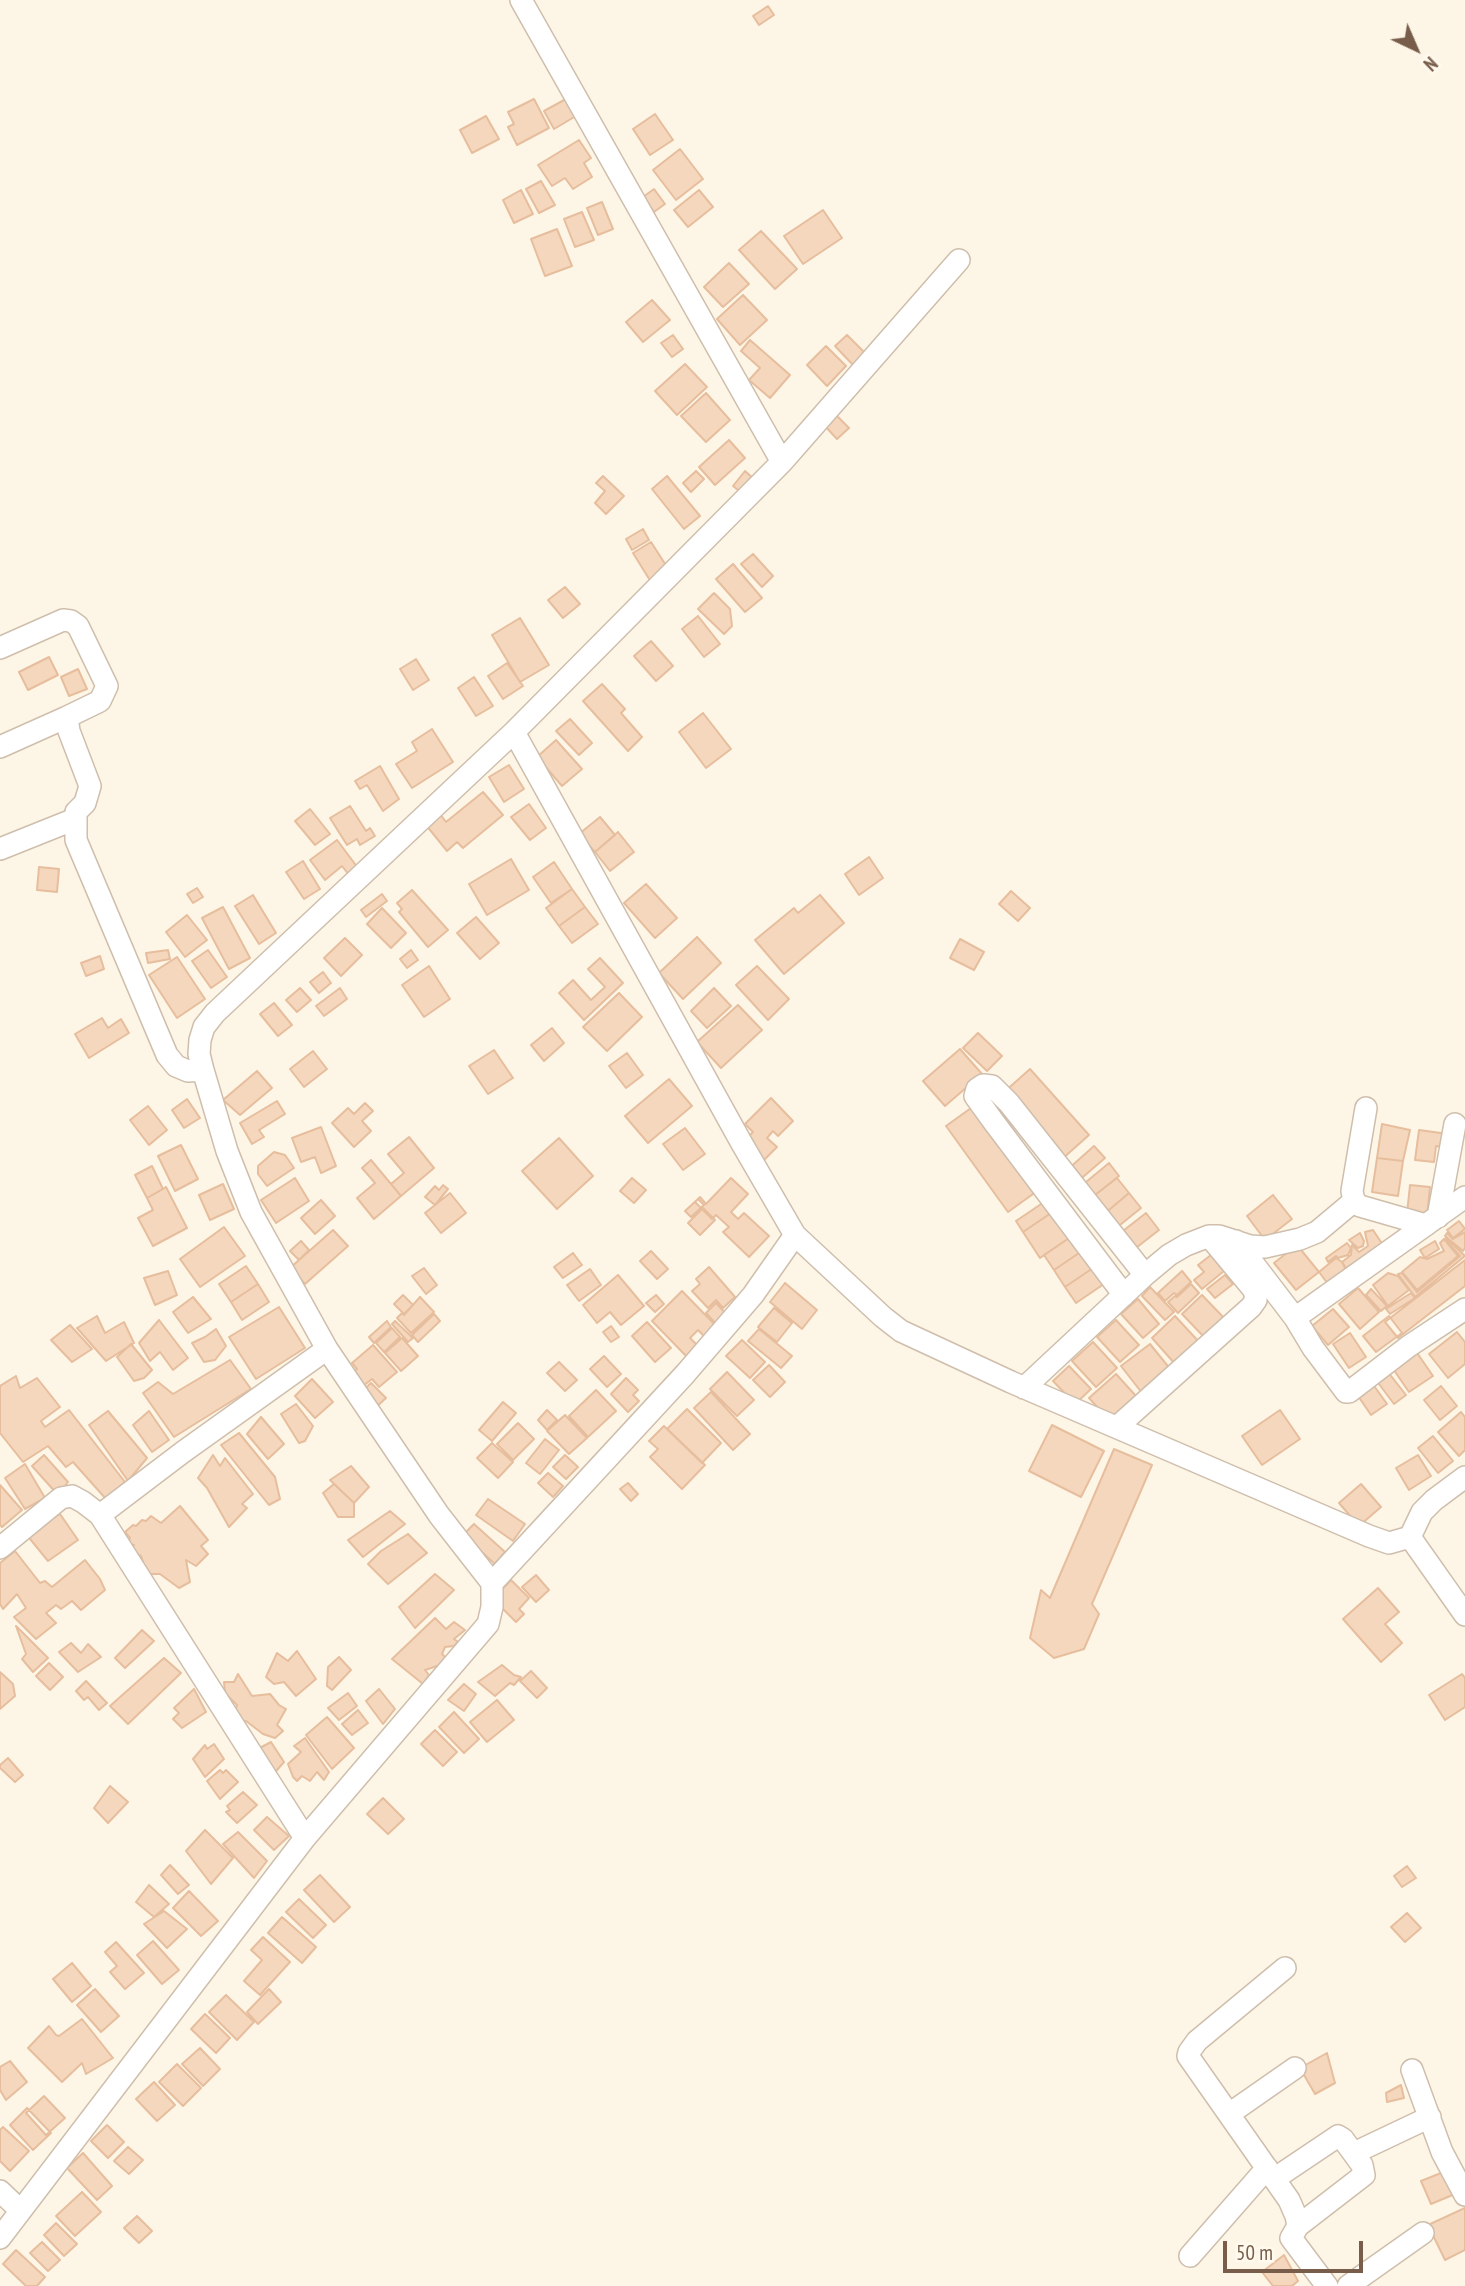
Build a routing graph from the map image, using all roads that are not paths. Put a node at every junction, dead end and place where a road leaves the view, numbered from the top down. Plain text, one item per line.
1 (522, 0) edge
2 (959, 260) dead end
3 (782, 462) junction
4 (0, 648) edge
5 (67, 717) junction
6 (514, 732) junction
7 (0, 747) edge
8 (75, 819) junction
9 (0, 849) edge
10 (202, 1070) junction
11 (1366, 1108) dead end
12 (1455, 1124) dead end
13 (1465, 1197) edge
14 (1354, 1201) junction
15 (1432, 1221) junction
16 (795, 1235) junction
17 (1209, 1236) junction
18 (1236, 1241) junction
19 (1145, 1275) junction
20 (1124, 1295) junction
21 (1465, 1309) edge
22 (1294, 1318) junction
23 (327, 1349) junction
24 (1024, 1388) junction
25 (1117, 1427) junction
26 (1465, 1477) edge
27 (100, 1515) junction
28 (1410, 1537) junction
29 (0, 1548) edge
30 (492, 1583) junction
31 (1465, 1615) edge
32 (305, 1838) junction
33 (1285, 1968) dead end
34 (1295, 2068) dead end
35 (1412, 2070) dead end
36 (1229, 2114) junction
37 (1430, 2117) junction
38 (1354, 2153) junction
39 (1270, 2174) junction
40 (0, 2191) edge
41 (1465, 2195) edge
42 (20, 2210) junction
43 (1298, 2226) junction
44 (1423, 2233) dead end
45 (0, 2238) edge
46 (1190, 2256) dead end
47 (1319, 2283) edge
48 (1348, 2286) edge

1 - 3 street
2 - 3 street
3 - 6 street
4 - 5 street
5 - 7 street
5 - 8 street
6 - 10 street
6 - 16 street
8 - 9 street
8 - 10 street
10 - 23 street
11 - 14 street
12 - 15 street
13 - 15 street
14 - 15 street
14 - 18 street
15 - 22 street
16 - 24 street
16 - 30 street
17 - 18 street
17 - 19 street
17 - 25 street
18 - 22 street
19 - 20 street
19 - 20 street
20 - 24 street
21 - 22 street
23 - 27 street
23 - 30 street
24 - 25 street
25 - 28 street
26 - 28 street
27 - 29 street
27 - 32 street
28 - 31 street
30 - 32 street
32 - 42 street
33 - 36 street
34 - 36 street
35 - 37 street
36 - 39 street
37 - 38 street
37 - 41 street
38 - 39 street
38 - 43 street
39 - 43 street
39 - 46 street
40 - 42 street
42 - 45 street
43 - 47 street
44 - 48 street

